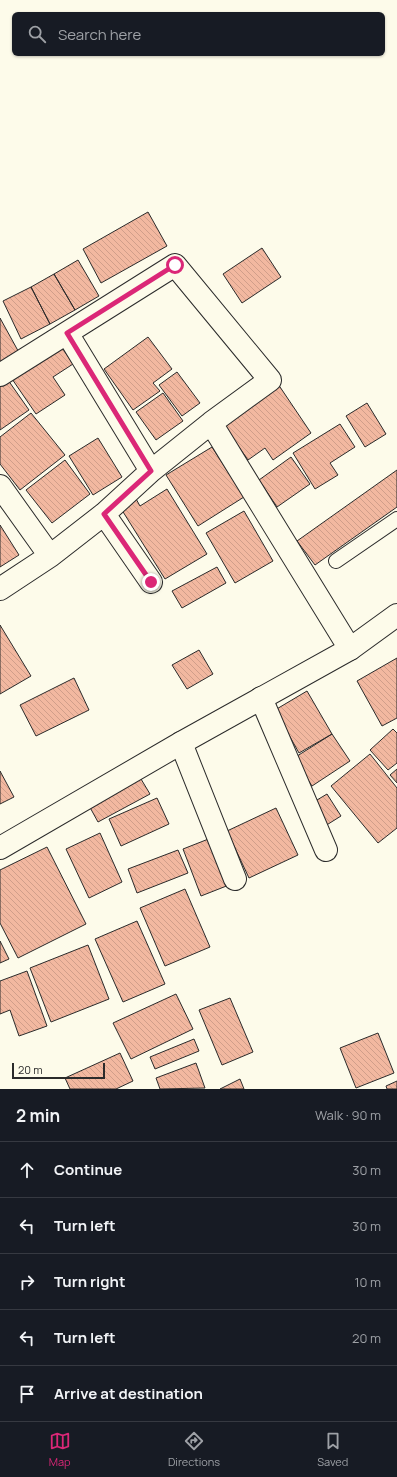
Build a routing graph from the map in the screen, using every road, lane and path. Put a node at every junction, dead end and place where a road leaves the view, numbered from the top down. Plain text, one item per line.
1 (67, 333) junction
2 (0, 375) edge
3 (211, 422) junction
4 (151, 471) junction
5 (0, 486) edge
6 (104, 514) junction
7 (397, 519) edge
8 (50, 556) junction
9 (336, 561) dead end
10 (151, 582) dead end
11 (0, 589) edge
12 (397, 615) edge
13 (350, 649) junction
14 (261, 698) junction
15 (181, 743) junction
16 (0, 848) edge
17 (326, 850) dead end
18 (235, 879) dead end

1 - 2 street
1 - 3 street
1 - 4 street
3 - 4 street
3 - 13 street
4 - 6 street
5 - 8 street
6 - 8 street
6 - 10 street
7 - 9 lane
8 - 11 street
12 - 13 street
13 - 14 street
14 - 15 street
14 - 17 street
15 - 16 street
15 - 18 street

